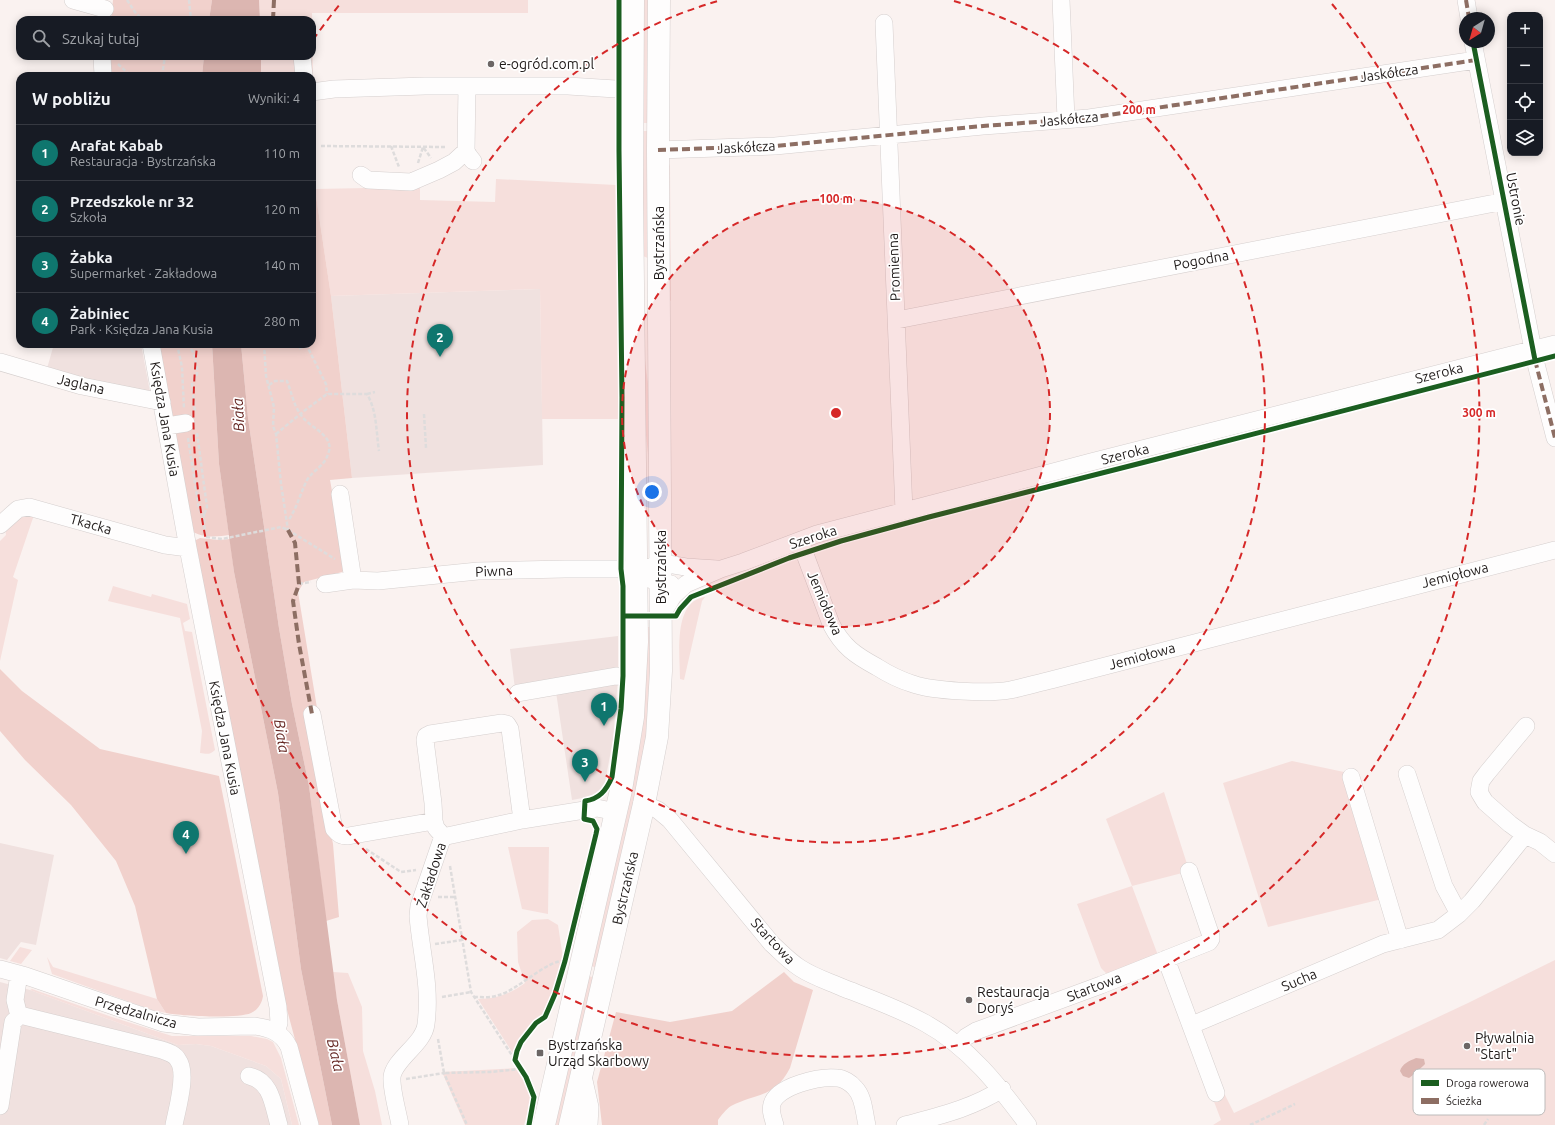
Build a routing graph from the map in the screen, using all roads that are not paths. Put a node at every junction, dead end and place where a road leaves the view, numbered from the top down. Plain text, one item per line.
1 (73, 0) edge
2 (633, 0) edge
3 (659, 0) edge
4 (1061, 0) edge
5 (1466, 0) edge
6 (105, 10) edge
7 (1468, 12) edge
8 (884, 22) dead end
9 (1474, 48) edge
10 (108, 60) edge
11 (302, 60) edge
12 (1476, 60) junction
13 (104, 72) edge
14 (304, 72) edge
15 (466, 86) junction
16 (632, 90) junction
17 (316, 91) edge
18 (1066, 119) junction
19 (889, 135) junction
20 (658, 150) junction
21 (361, 175) dead end
22 (1505, 201) junction
23 (633, 262) junction
24 (659, 266) junction
25 (897, 320) junction
26 (1555, 344) edge
27 (152, 348) edge
28 (1533, 349) junction
29 (0, 362) edge
30 (162, 402) junction
31 (193, 423) road end
32 (167, 426) junction
33 (1555, 438) edge
34 (340, 494) dead end
35 (904, 511) junction
36 (0, 525) edge
37 (800, 541) junction
38 (188, 548) junction
39 (1555, 550) edge
40 (721, 569) junction
41 (636, 573) junction
42 (661, 574) junction
43 (353, 580) junction
44 (325, 584) dead end
45 (686, 584) junction
46 (661, 616) junction
47 (635, 677) junction
48 (518, 692) dead end
49 (312, 714) dead end
50 (1526, 726) dead end
51 (1406, 774) dead end
52 (1351, 777) dead end
53 (644, 804) junction
54 (616, 812) junction
55 (522, 820) junction
56 (434, 821) junction
57 (1525, 835) junction
58 (443, 836) junction
59 (1555, 854) edge
60 (1189, 871) dead end
61 (1459, 914) junction
62 (1400, 940) junction
63 (1166, 959) junction
64 (0, 969) edge
65 (19, 974) junction
66 (19, 1016) junction
67 (1199, 1022) dead end
68 (276, 1032) junction
69 (958, 1045) junction
70 (582, 1070) junction
71 (249, 1076) dead end
72 (1002, 1089) junction
73 (1216, 1093) dead end
74 (0, 1106) edge
75 (174, 1125) edge
76 (279, 1125) edge
77 (310, 1125) edge
78 (400, 1125) edge
79 (544, 1125) edge
80 (570, 1125) edge
81 (589, 1125) edge
82 (775, 1125) edge
83 (867, 1125) edge
84 (905, 1125) edge
85 (1028, 1125) edge

1 - 6 street
2 - 16 main road, Bystrzańska
3 - 20 main road, Bystrzańska
4 - 18 street
5 - 7 street
8 - 19 street, Promienna
9 - 12 street, Ustronie
10 - 13 street
11 - 14 street
12 - 18 street, Jaskółcza
12 - 22 street, Ustronie
15 - 16 street
15 - 17 street
15 - 21 street
16 - 23 main road, Bystrzańska
18 - 19 street, Jaskółcza
19 - 20 street, Jaskółcza
19 - 25 street, Promienna
20 - 24 main road, Bystrzańska
22 - 25 street, Pogodna
22 - 28 street, Ustronie
23 - 24 main road
23 - 41 main road, Bystrzańska
24 - 42 main road, Bystrzańska
25 - 35 street, Promienna
26 - 28 street, Szeroka
27 - 30 street, Księdza Jana Kusia
28 - 33 street, Ustronie
28 - 35 street, Szeroka
29 - 30 street, Jaglana
30 - 32 street, Księdza Jana Kusia
31 - 32 street
32 - 38 street, Księdza Jana Kusia
34 - 43 street
35 - 37 street, Szeroka
36 - 38 street, Tkacka
37 - 39 street, Jemiołowa
37 - 40 street, Szeroka
38 - 68 street, Księdza Jana Kusia
40 - 42 street, Szeroka
40 - 45 street, Szeroka
41 - 42 street
41 - 43 street, Piwna
41 - 47 main road, Bystrzańska
42 - 45 street, Szeroka
42 - 46 main road, Bystrzańska
43 - 44 street, Piwna
45 - 46 street, Szeroka
46 - 53 main road, Bystrzańska
47 - 48 street
47 - 54 main road, Bystrzańska
49 - 56 street
50 - 57 street
51 - 61 street
52 - 62 street
53 - 69 street, Startowa
53 - 70 main road, Bystrzańska
54 - 55 street, Zakładowa
54 - 79 main road, Bystrzańska
55 - 56 street
55 - 58 street, Zakładowa
56 - 58 street
57 - 59 street
57 - 61 street, Sucha
58 - 78 street, Zakładowa
60 - 63 street, Startowa
61 - 62 street, Sucha
62 - 67 street, Sucha
63 - 69 street, Startowa
63 - 73 street
64 - 65 street, Przędzalnicza
65 - 66 street
65 - 68 street, Przędzalnicza
66 - 74 street
66 - 75 street
68 - 77 street
69 - 72 street, Startowa
70 - 80 main road, Bystrzańska
70 - 81 street
71 - 76 street
72 - 84 street
72 - 85 street, Startowa
82 - 83 street

